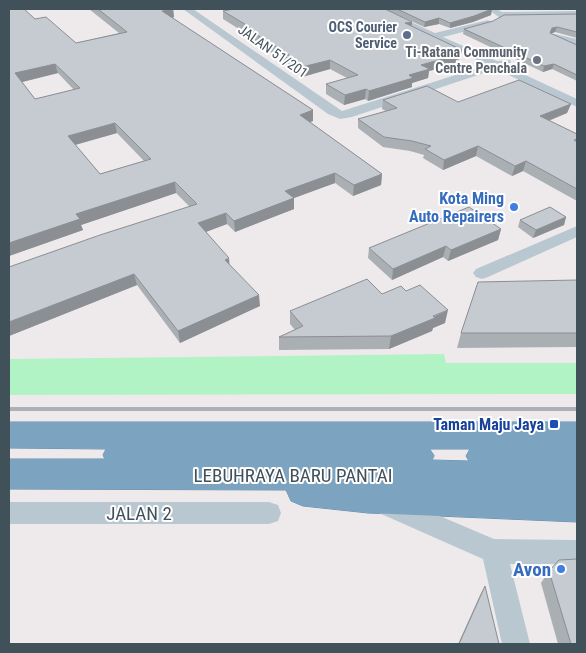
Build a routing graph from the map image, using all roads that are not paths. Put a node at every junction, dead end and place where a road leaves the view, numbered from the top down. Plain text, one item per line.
1 (187, 9) edge
2 (376, 9) edge
3 (392, 9) edge
4 (496, 12) edge
5 (577, 14) edge
6 (439, 35) junction
7 (555, 37) edge
8 (577, 42) edge
9 (501, 64) junction
10 (577, 96) edge
11 (577, 103) edge
12 (577, 231) edge
13 (482, 273) dead end
14 (9, 435) edge
15 (577, 436) edge
16 (9, 455) edge
17 (577, 457) edge
18 (9, 474) edge
19 (247, 474) junction
20 (577, 476) edge
21 (368, 497) junction
22 (577, 506) edge
23 (9, 513) edge
24 (270, 513) dead end
25 (494, 551) junction
26 (577, 552) edge
27 (516, 644) edge

1 - 9 street, JALAN 51/201
2 - 6 street
3 - 6 street
4 - 5 street
4 - 6 street
6 - 9 street
7 - 8 street
9 - 10 street
9 - 11 street
12 - 13 street
14 - 15 highway
16 - 17 highway, LEBUHRAYA BARU PANTAI
18 - 19 highway, LEBUHRAYA BARU PANTAI
19 - 20 highway, LEBUHRAYA BARU PANTAI
19 - 21 highway
21 - 22 highway
21 - 25 street
23 - 24 street, JALAN 2
25 - 26 street
25 - 27 street

